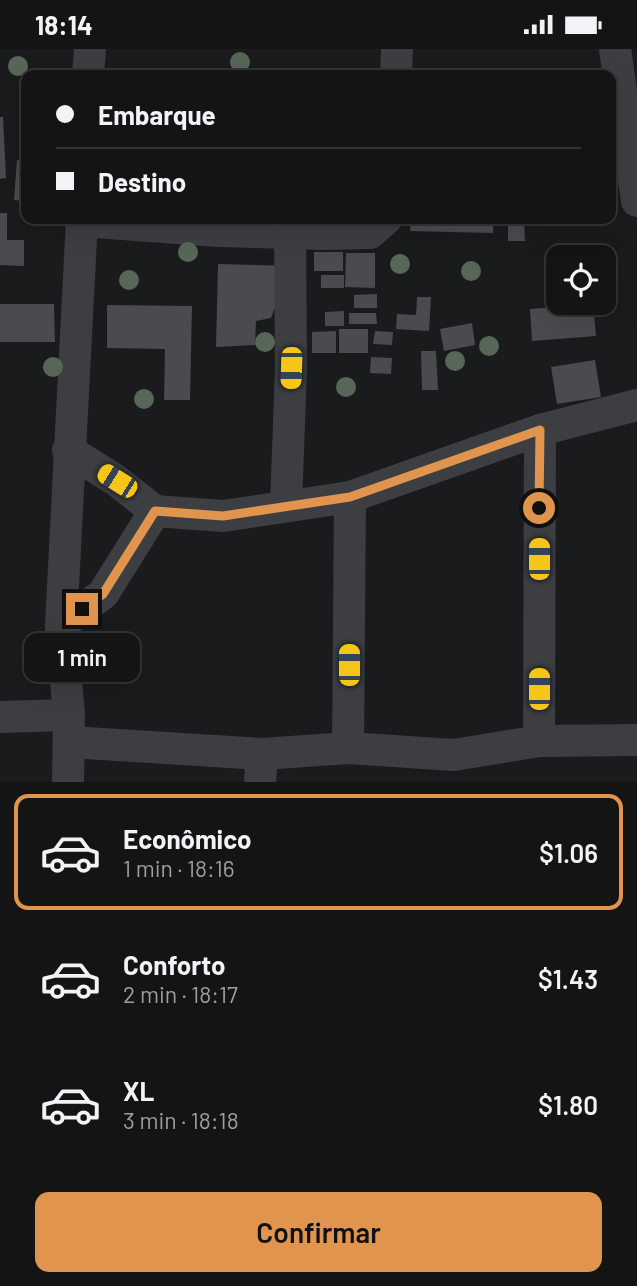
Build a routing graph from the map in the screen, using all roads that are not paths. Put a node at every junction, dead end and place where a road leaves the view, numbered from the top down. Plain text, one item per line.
1 (90, 49) edge
2 (397, 49) edge
3 (615, 49) edge
4 (88, 70) edge
5 (396, 70) edge
6 (637, 201) edge
7 (82, 224) edge
8 (131, 224) edge
9 (380, 224) edge
10 (290, 233) junction
11 (637, 405) edge
12 (540, 430) junction
13 (68, 450) junction
14 (350, 497) junction
15 (286, 506) junction
16 (155, 511) junction
17 (61, 625) junction
18 (0, 717) edge
19 (69, 729) junction
20 (637, 740) edge
21 (539, 741) junction
22 (348, 748) junction
23 (261, 768) edge
24 (454, 768) edge
25 (68, 782) edge

1 - 4 street
2 - 5 street
3 - 6 street
7 - 13 street
8 - 10 street
9 - 10 street
10 - 15 street
11 - 12 street
12 - 14 street
12 - 21 street
13 - 16 street
13 - 17 street
14 - 15 street
14 - 22 street
15 - 16 street
16 - 17 street
17 - 19 street
18 - 19 street
19 - 23 street
19 - 25 street
20 - 21 street
21 - 24 street
22 - 23 street
22 - 24 street

